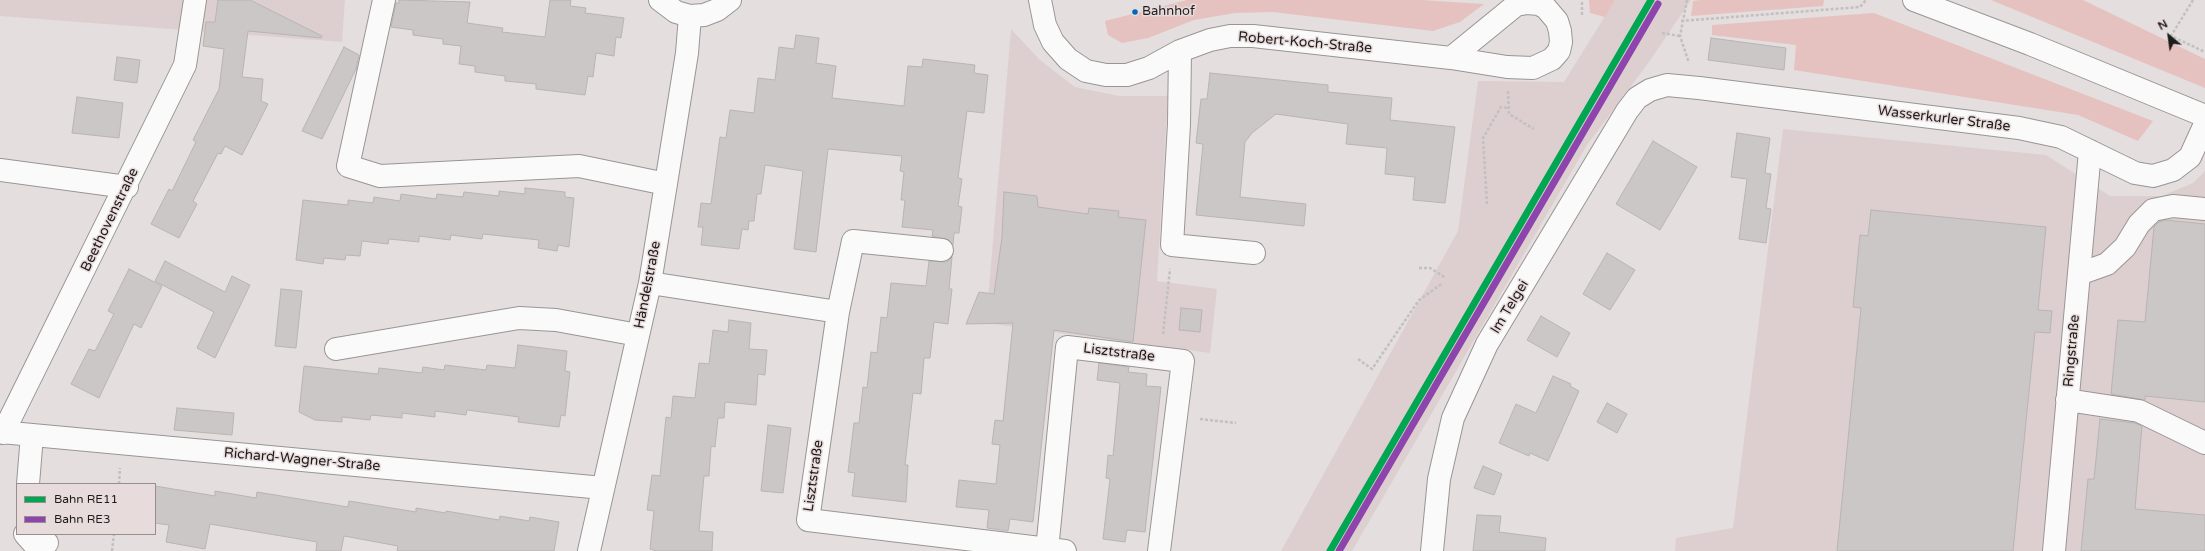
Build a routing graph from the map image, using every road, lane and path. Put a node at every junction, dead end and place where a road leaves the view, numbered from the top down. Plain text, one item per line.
1 (195, 0) edge
2 (384, 0) edge
3 (660, 0) edge
4 (730, 0) edge
5 (1040, 0) edge
6 (1582, 0) edge
7 (1687, 0) edge
8 (1866, 0) edge
9 (1914, 0) edge
10 (2193, 0) edge
11 (1582, 12) dead end
12 (690, 16) junction
13 (1681, 21) junction
14 (1662, 33) dead end
15 (1680, 36) junction
16 (1180, 51) junction
17 (2205, 52) edge
18 (1451, 58) junction
19 (1507, 67) junction
20 (1698, 88) junction
21 (1650, 90) joint
22 (1509, 108) junction
23 (2205, 116) edge
24 (2205, 124) edge
25 (1534, 129) dead end
26 (2090, 151) junction
27 (0, 170) edge
28 (666, 184) junction
29 (127, 187) junction
30 (1487, 204) dead end
31 (2205, 209) edge
32 (1172, 245) junction
33 (942, 250) dead end
34 (1254, 254) dead end
35 (1419, 268) dead end
36 (2079, 274) junction
37 (1446, 278) dead end
38 (650, 283) junction
39 (1443, 283) dead end
40 (838, 312) junction
41 (638, 335) junction
42 (336, 349) dead end
43 (1161, 358) junction
44 (1358, 359) dead end
45 (2067, 400) junction
46 (1176, 416) junction
47 (1236, 423) dead end
48 (2, 432) edge
49 (32, 435) junction
50 (2205, 443) edge
51 (28, 483) edge
52 (603, 488) junction
53 (26, 535) edge
54 (114, 535) edge
55 (46, 544) dead end
56 (1056, 550) edge
57 (112, 551) edge
58 (589, 551) edge
59 (1158, 551) edge
60 (1432, 551) edge
61 (2054, 551) edge

1 - 29 street, Beethovenstraße
2 - 28 street
3 - 12 street
4 - 12 street
5 - 16 street, Robert-Koch-Straße
6 - 11 path
7 - 13 path
8 - 13 path
9 - 23 street
10 - 17 path
12 - 28 street, Händelstraße
13 - 15 path
14 - 15 path
15 - 20 path
16 - 18 street, Robert-Koch-Straße
16 - 32 street
18 - 19 street, Robert-Koch-Straße
18 - 19 street, Robert-Koch-Straße
19 - 22 path
20 - 21 street, Wasserkurler Straße
20 - 26 street, Wasserkurler Straße
21 - 60 street, Im Telgei
22 - 25 path
22 - 30 path
24 - 26 street, Wasserkurler Straße
26 - 36 street, Ringstraße
27 - 29 street
28 - 38 street, Händelstraße
29 - 48 street, Beethovenstraße
31 - 36 street
32 - 34 street
32 - 43 path
33 - 40 street, Lisztstraße
35 - 37 path
36 - 45 street, Ringstraße
38 - 40 street
38 - 41 street, Händelstraße
39 - 44 path
40 - 56 street, Lisztstraße
41 - 42 street
41 - 52 street, Händelstraße
43 - 46 street, Lisztstraße
43 - 56 street, Lisztstraße
45 - 50 street
45 - 61 street, Ringstraße
46 - 47 path
46 - 59 street, Lisztstraße
48 - 49 street, Richard-Wagner-Straße
49 - 51 street
49 - 52 street, Richard-Wagner-Straße
52 - 58 street, Händelstraße
53 - 55 street
54 - 57 path

